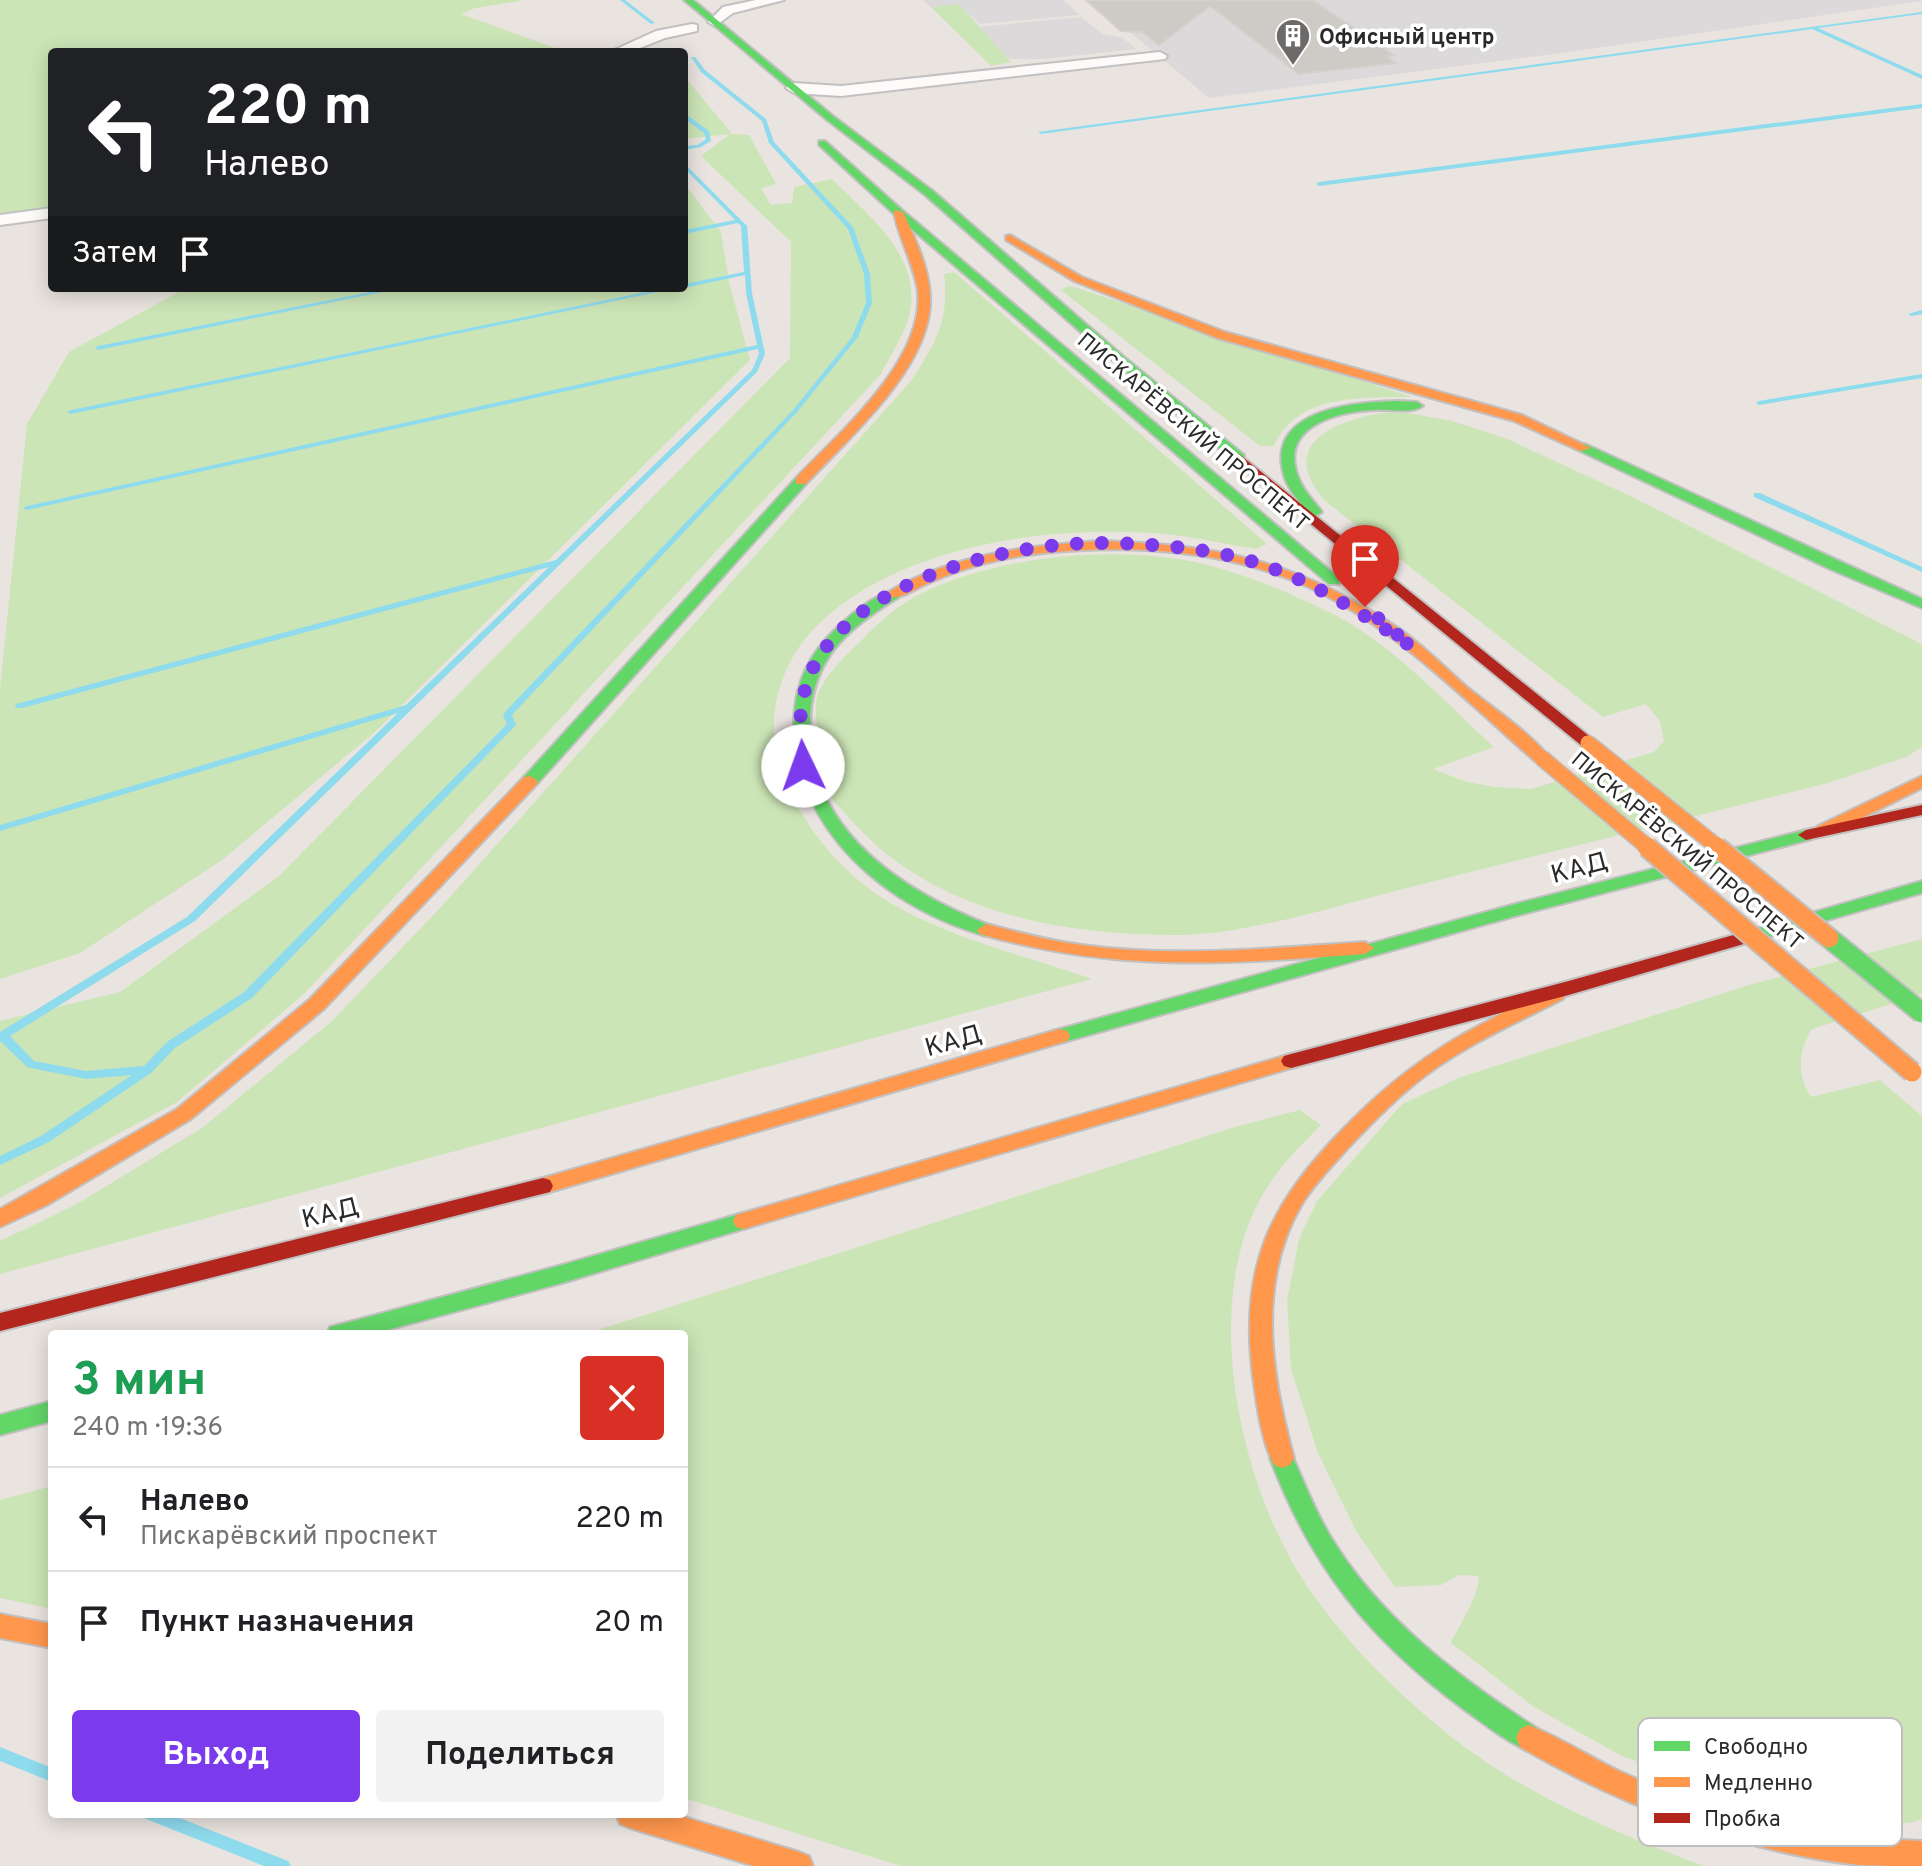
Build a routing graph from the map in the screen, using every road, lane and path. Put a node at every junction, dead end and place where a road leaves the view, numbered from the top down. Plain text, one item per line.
1 (688, 0) edge
2 (720, 0) edge
3 (777, 0) edge
4 (760, 2) junction
5 (669, 9) dead end
6 (715, 22) junction
7 (697, 33) joint
8 (627, 48) edge
9 (1160, 56) dead end
10 (794, 88) junction
11 (870, 88) junction
12 (830, 118) junction
13 (804, 126) dead end
14 (929, 193) junction
15 (898, 212) junction
16 (48, 214) edge
17 (0, 220) edge
18 (1329, 533) junction
19 (1800, 571) dead end
20 (1922, 604) edge
21 (1412, 647) junction
22 (1922, 781) edge
23 (1922, 810) edge
24 (1824, 830) junction
25 (1922, 887) edge
26 (1374, 948) junction
27 (1565, 989) junction
28 (1922, 1013) edge
29 (1917, 1076) edge
30 (0, 1219) edge
31 (0, 1322) edge
32 (353, 1330) edge
33 (48, 1412) edge
34 (0, 1425) edge
35 (0, 1626) edge
36 (48, 1635) edge
37 (1638, 1793) edge
38 (643, 1818) edge
39 (1825, 1846) edge
40 (1922, 1855) edge
41 (799, 1866) edge

1 - 6 main road, ПИСКАРЁВСКИЙ ПРОСПЕКТ
2 - 4 street
3 - 4 street
4 - 6 street
5 - 7 main road
6 - 10 main road, ПИСКАРЁВСКИЙ ПРОСПЕКТ
7 - 8 street
9 - 11 street
10 - 11 street
10 - 12 main road, ПИСКАРЁВСКИЙ ПРОСПЕКТ
11 - 12 street
12 - 14 main road, ПИСКАРЁВСКИЙ ПРОСПЕКТ
13 - 15 main road, ПИСКАРЁВСКИЙ ПРОСПЕКТ
14 - 18 main road, ПИСКАРЁВСКИЙ ПРОСПЕКТ
14 - 20 main road
15 - 21 main road, ПИСКАРЁВСКИЙ ПРОСПЕКТ
15 - 30 main road
16 - 17 street
18 - 19 main road
18 - 28 main road, ПИСКАРЁВСКИЙ ПРОСПЕКТ, bridge
21 - 26 main road
21 - 29 main road, ПИСКАРЁВСКИЙ ПРОСПЕКТ, bridge
22 - 24 main road
23 - 24 main road, КАД
24 - 26 main road, КАД
25 - 27 main road
26 - 31 main road, КАД
27 - 32 main road
27 - 37 main road
33 - 34 main road
35 - 36 main road
38 - 41 main road
39 - 40 main road

